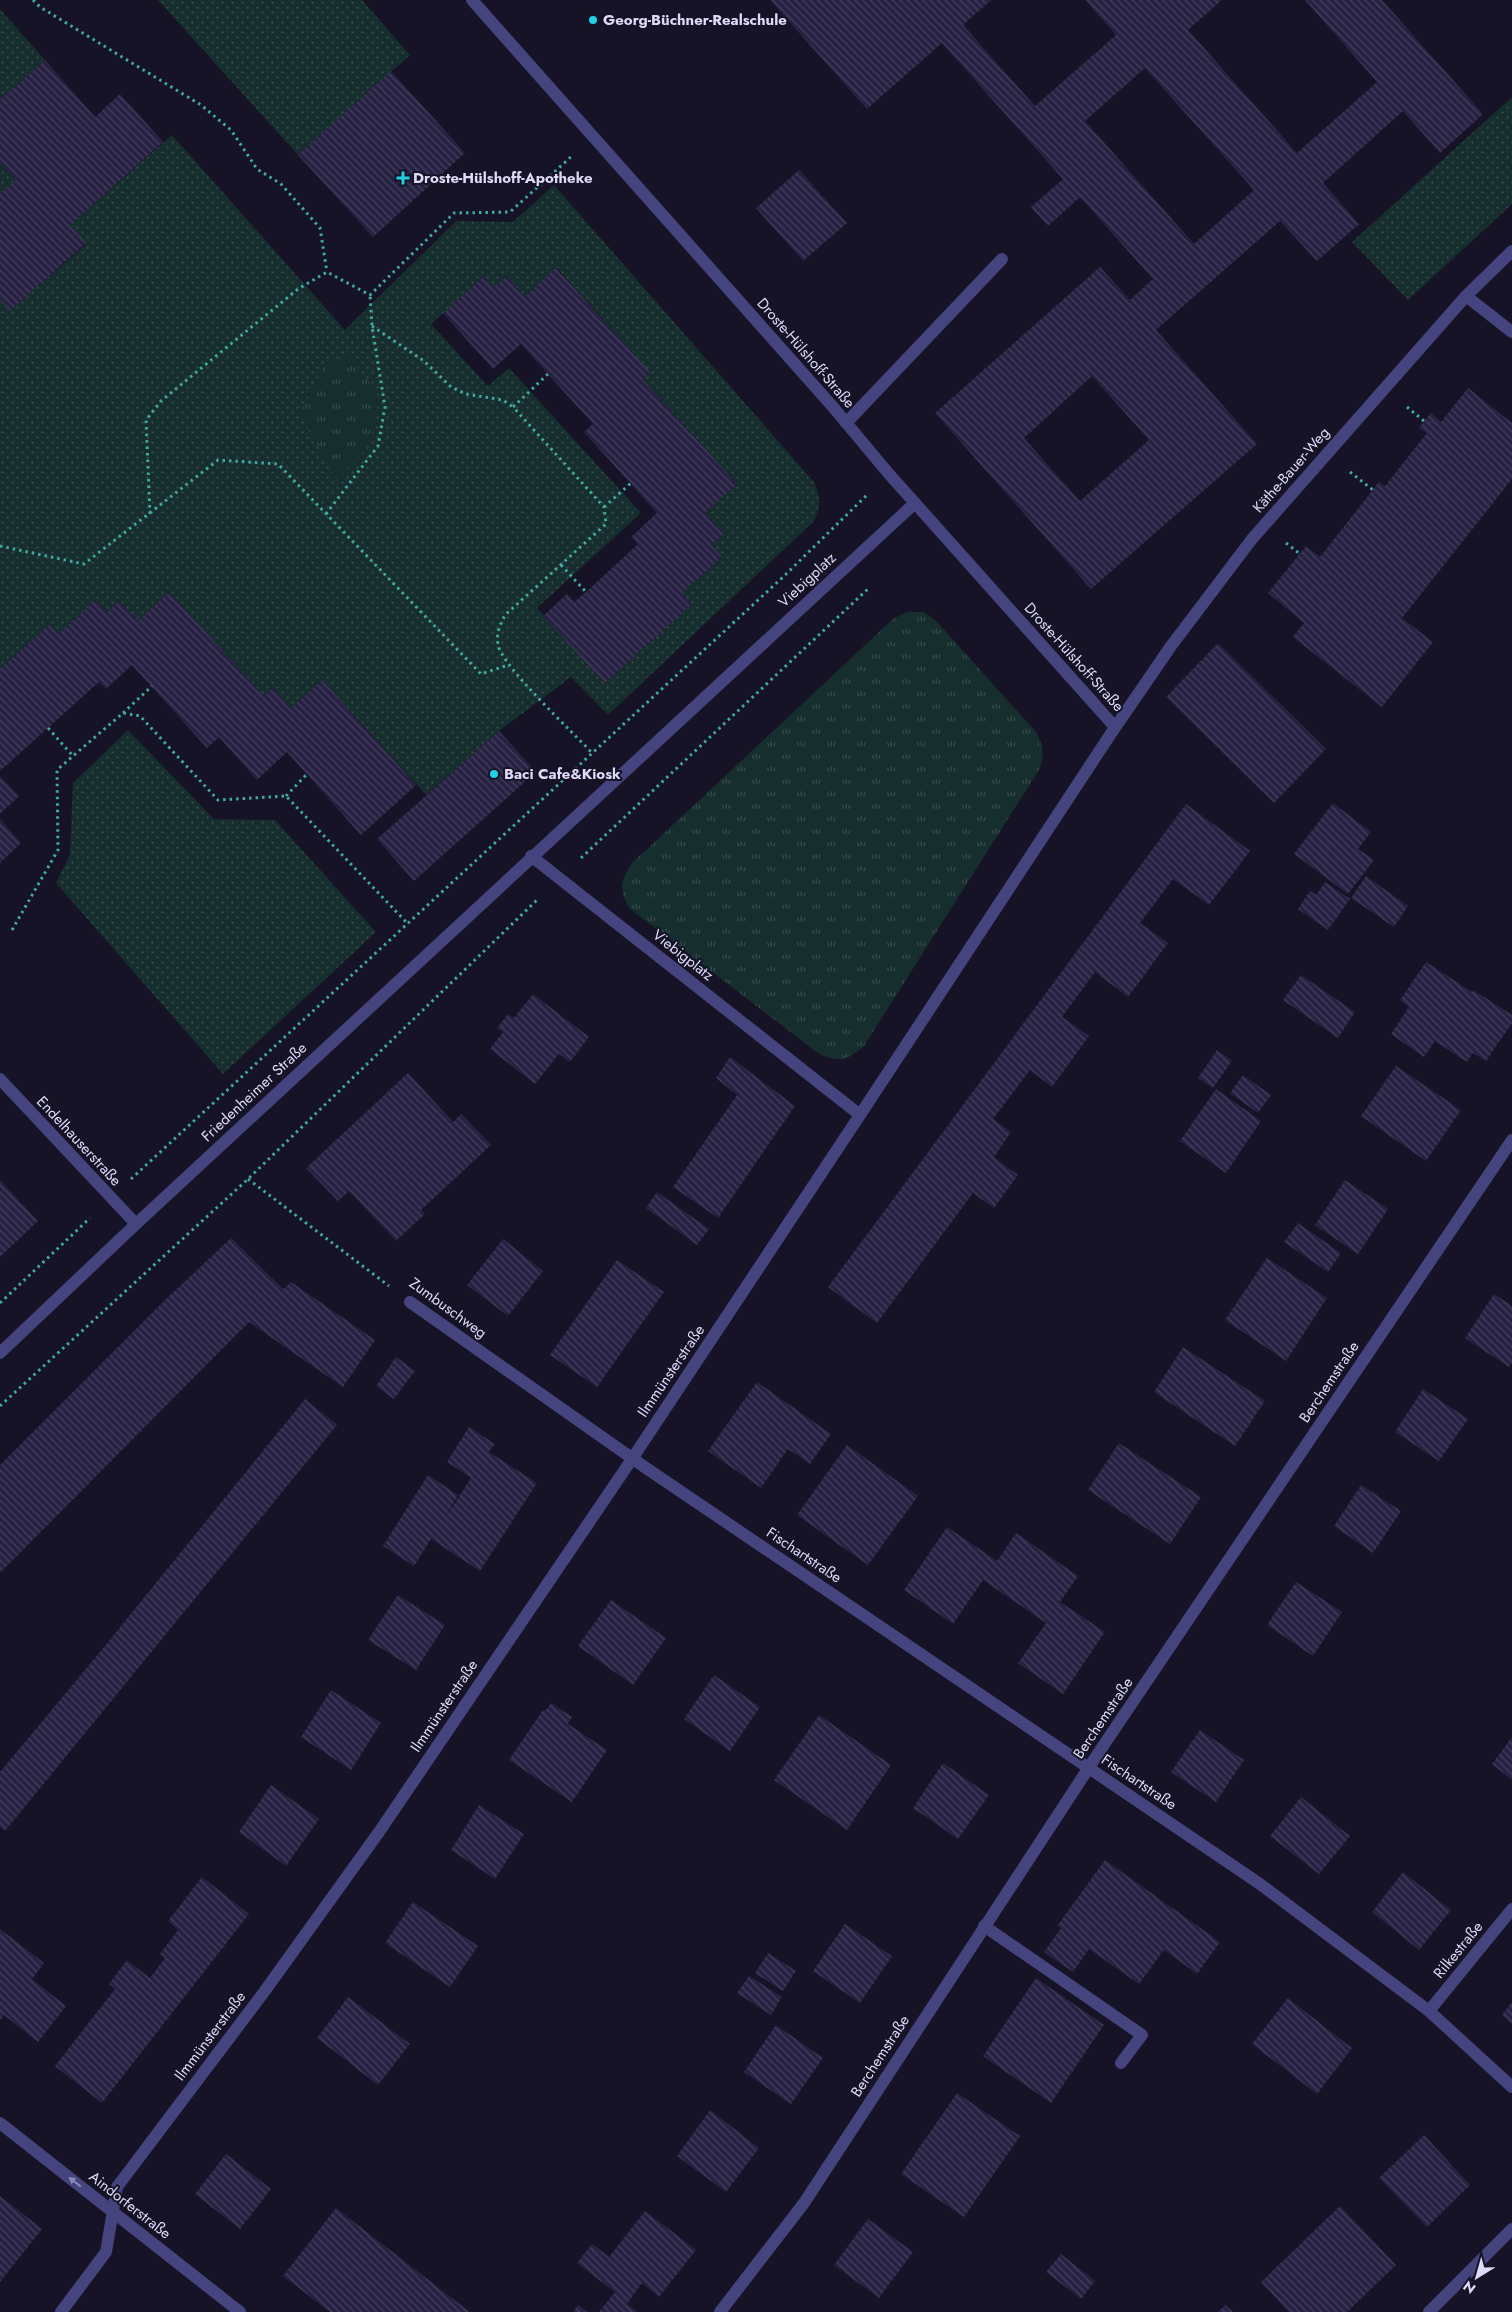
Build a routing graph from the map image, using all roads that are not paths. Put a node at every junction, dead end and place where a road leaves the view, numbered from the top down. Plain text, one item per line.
1 (472, 0) edge
2 (1512, 251) edge
3 (1002, 259) dead end
4 (1466, 296) junction
5 (1512, 332) edge
6 (846, 423) junction
7 (915, 503) junction
8 (1115, 727) junction
9 (531, 856) junction
10 (0, 1079) edge
11 (860, 1115) junction
12 (1512, 1140) edge
13 (136, 1224) junction
14 (410, 1302) road end
15 (0, 1353) edge
16 (632, 1459) junction
17 (1089, 1768) junction
18 (1512, 1909) edge
19 (984, 1926) junction
20 (1429, 2011) junction
21 (1121, 2063) dead end
22 (1512, 2087) edge
23 (0, 2123) edge
24 (113, 2212) junction
25 (1512, 2229) edge
26 (62, 2312) edge
27 (240, 2312) edge
28 (720, 2312) edge
29 (1429, 2312) edge

1 - 6 street, Droste-Hülshoff-Straße
2 - 4 street, Käthe-Bauer-Weg
3 - 6 street
4 - 5 street
4 - 8 street, Käthe-Bauer-Weg
6 - 7 street, Droste-Hülshoff-Straße
7 - 8 street, Droste-Hülshoff-Straße
7 - 9 street, Viebigplatz
8 - 11 street
9 - 11 street, Viebigplatz
9 - 13 street, Friedenheimer Straße
10 - 13 street, Endelhauserstraße
11 - 16 street, Ilmmünsterstraße
12 - 17 street, Berchemstraße
13 - 15 street, Friedenheimer Straße
14 - 16 street, Zumbuschweg
16 - 17 street, Fischartstraße
16 - 24 street, Ilmmünsterstraße
17 - 19 street, Berchemstraße
17 - 20 street, Fischartstraße
18 - 20 street, Rilkestraße
19 - 21 street
19 - 28 street, Berchemstraße
20 - 22 street, Fischartstraße
24 -> 23 street, Aindorferstraße
24 - 26 street, Ilmmünsterstraße
24 - 27 street, Aindorferstraße
25 - 29 street

